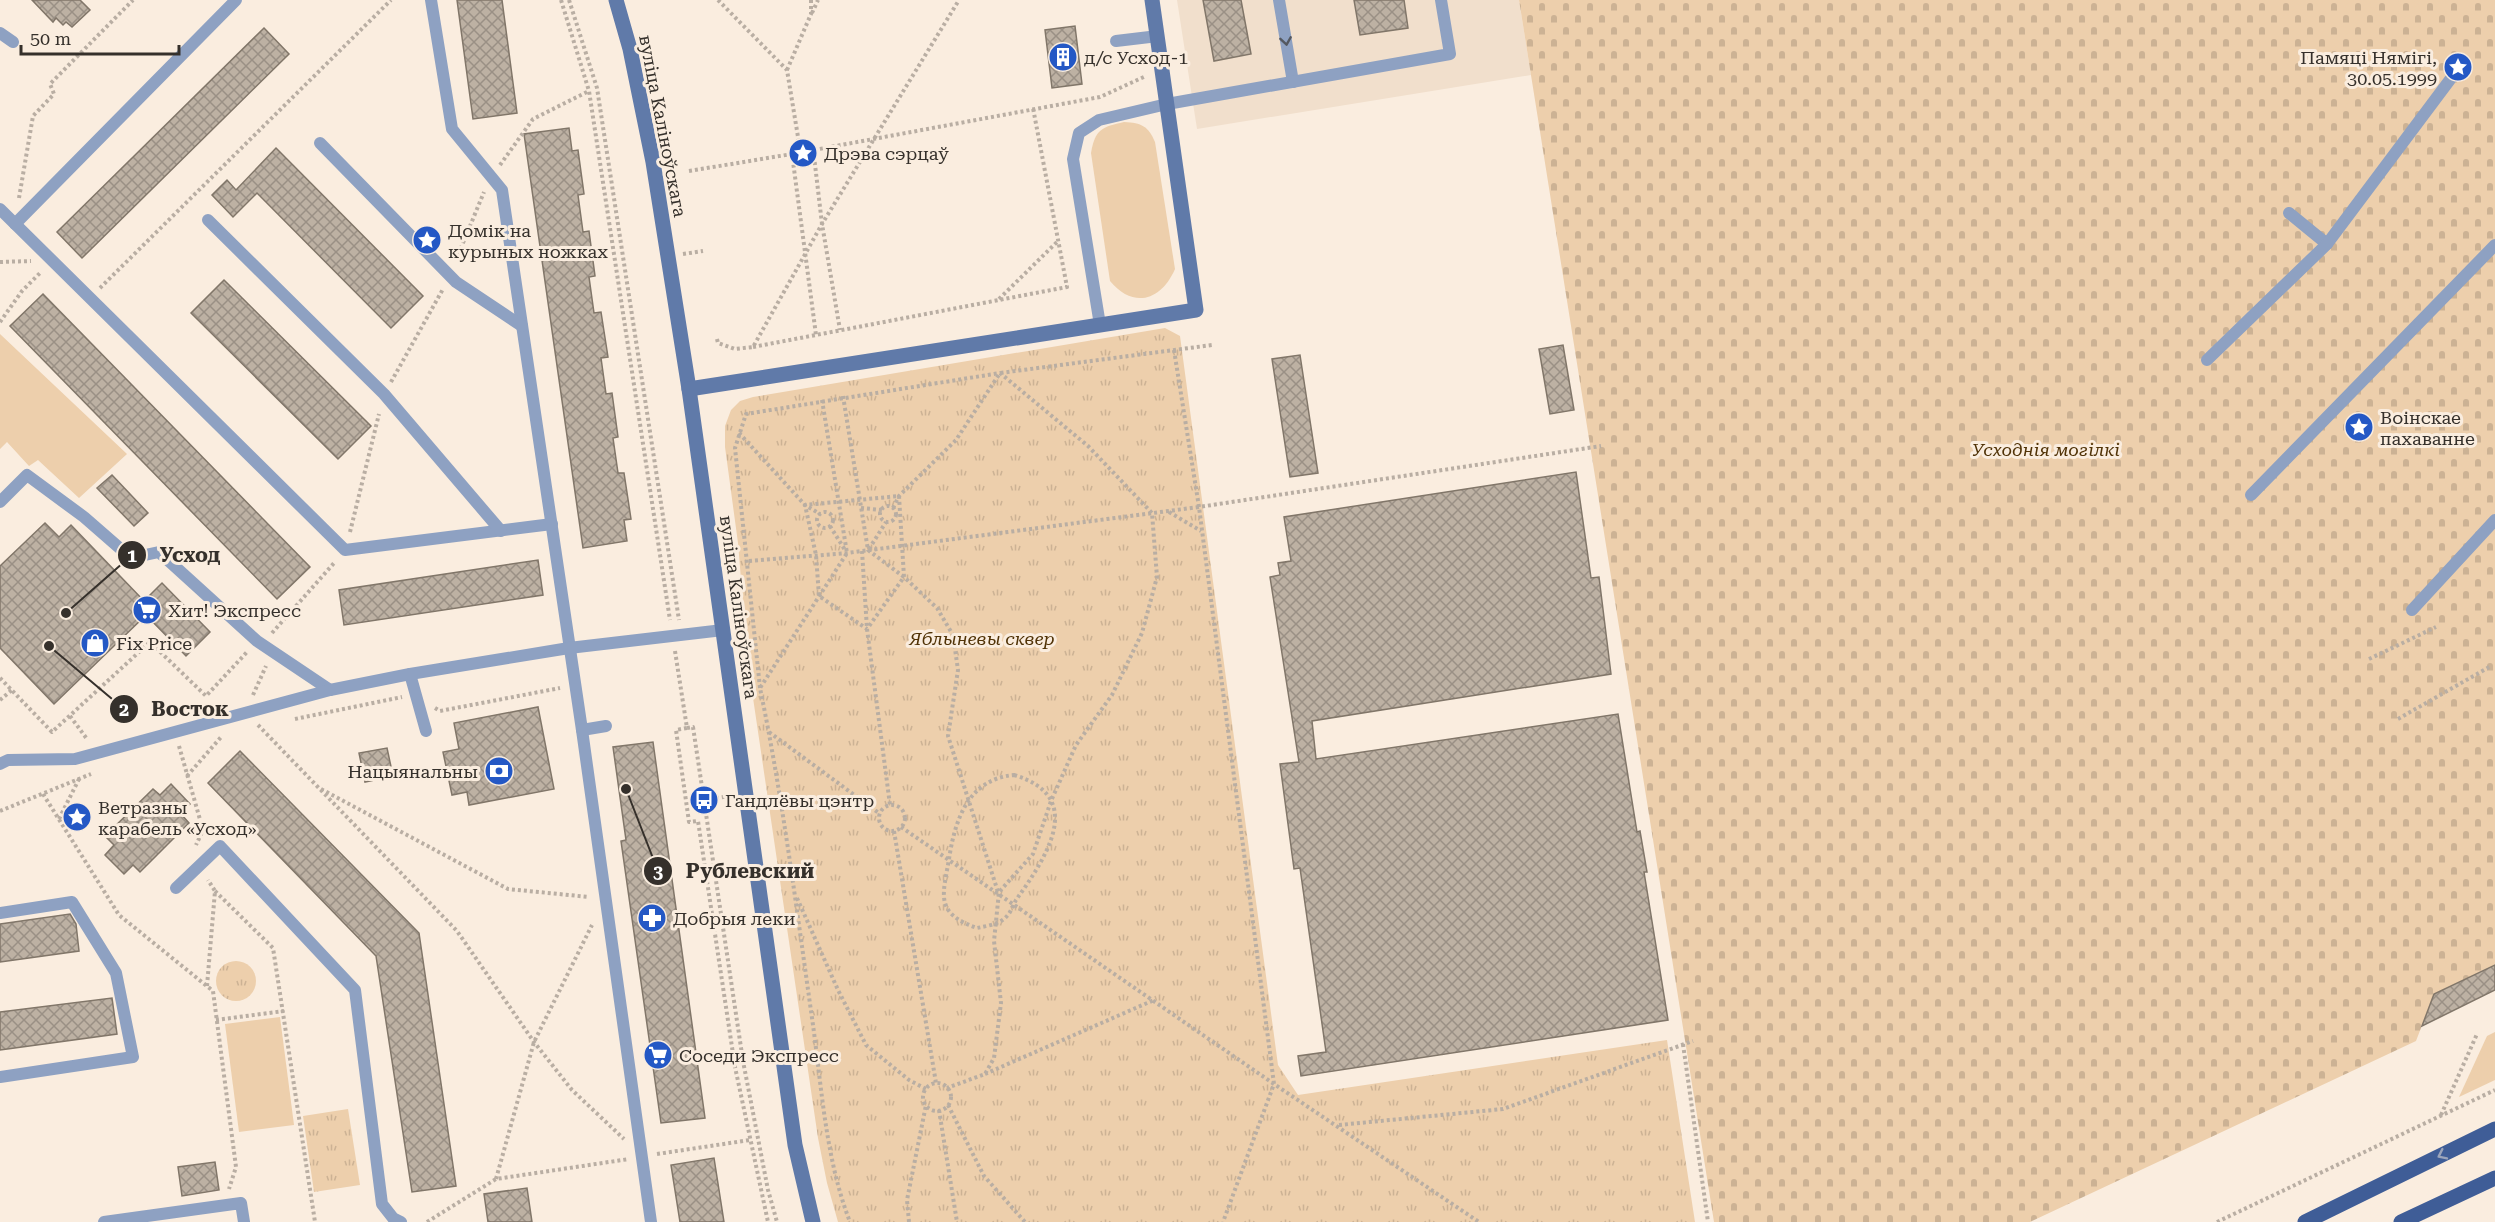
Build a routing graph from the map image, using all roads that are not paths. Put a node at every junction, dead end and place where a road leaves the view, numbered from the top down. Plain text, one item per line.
1 (236, 0) edge
2 (431, 0) edge
3 (616, 0) edge
4 (1152, 0) edge
5 (1279, 0) edge
6 (1441, 0) edge
7 (0, 33) edge
8 (1158, 36) junction
9 (1116, 41) dead end
10 (13, 42) dead end
11 (2455, 73) dead end
12 (1293, 82) junction
13 (1167, 104) junction
14 (320, 144) dead end
15 (0, 209) edge
16 (2289, 213) dead end
17 (208, 220) dead end
18 (15, 224) junction
19 (2327, 244) junction
20 (2495, 245) edge
21 (1100, 325) junction
22 (522, 326) junction
23 (2207, 360) dead end
24 (689, 389) junction
25 (2251, 495) dead end
26 (0, 502) edge
27 (2495, 520) edge
28 (552, 524) junction
29 (501, 531) junction
30 (2412, 610) dead end
31 (723, 630) junction
32 (569, 648) junction
33 (410, 674) junction
34 (330, 690) junction
35 (606, 726) dead end
36 (582, 730) junction
37 (426, 731) dead end
38 (3, 759) edge
39 (176, 888) dead end
40 (0, 913) edge
41 (0, 1077) edge
42 (2495, 1129) edge
43 (2495, 1178) edge
44 (104, 1222) edge
45 (244, 1222) edge
46 (401, 1222) edge
47 (651, 1222) edge
48 (813, 1222) edge
49 (2305, 1222) edge
50 (2402, 1222) edge

1 - 18 lane
2 - 22 lane
3 - 24 main road, вуліца Каліноўскага
4 - 8 main road
5 -> 12 lane
6 - 12 lane
7 - 10 lane
8 - 9 lane
8 - 13 main road
11 - 19 lane
12 - 13 lane
13 - 21 lane
13 - 21 main road
14 - 22 lane
15 - 18 lane
16 - 19 lane
17 - 29 lane
18 - 29 lane
19 - 23 lane
20 - 25 lane
21 - 24 main road
22 - 28 lane
24 - 31 main road, вуліца Каліноўскага
26 - 34 lane
27 - 30 lane
28 - 29 lane
28 - 32 lane
31 - 32 lane
31 - 48 main road, вуліца Каліноўскага
32 - 33 lane
32 - 36 lane
33 - 34 lane
33 - 37 lane
34 - 38 lane
35 - 36 lane
36 - 47 lane
39 - 46 lane
40 - 41 lane
42 -> 49 main road
43 - 50 main road
44 - 45 lane

